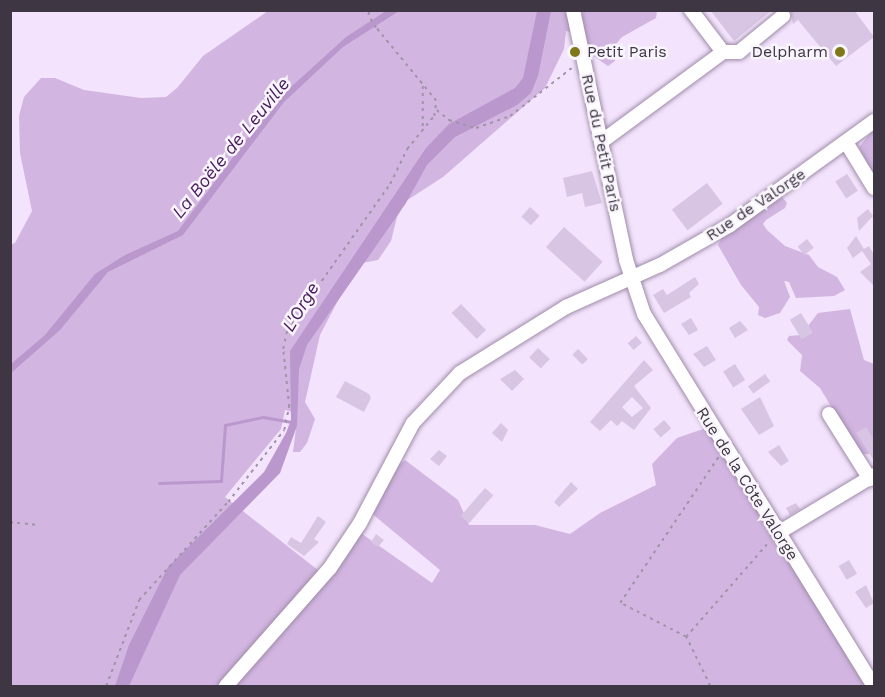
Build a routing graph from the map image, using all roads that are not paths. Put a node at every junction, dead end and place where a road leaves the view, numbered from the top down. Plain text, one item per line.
1 (573, 10) edge
2 (691, 10) edge
3 (783, 16) dead end
4 (723, 52) junction
5 (874, 121) edge
6 (601, 142) junction
7 (846, 142) junction
8 (874, 188) edge
9 (630, 276) junction
10 (829, 414) dead end
11 (872, 477) edge
12 (778, 533) junction
13 (226, 687) edge
14 (874, 687) edge

1 - 6 street, Rue du Petit Paris
2 - 4 street
3 - 4 street
4 - 6 street
5 - 7 street, Rue de Valorge
6 - 9 street, Rue du Petit Paris
7 - 8 street
7 - 9 street, Rue de Valorge
9 - 12 street, Rue de la Côte Valorge
9 - 13 street, Rue de Valorge
10 - 11 street
11 - 12 street
12 - 14 street, Rue de la Côte Valorge

